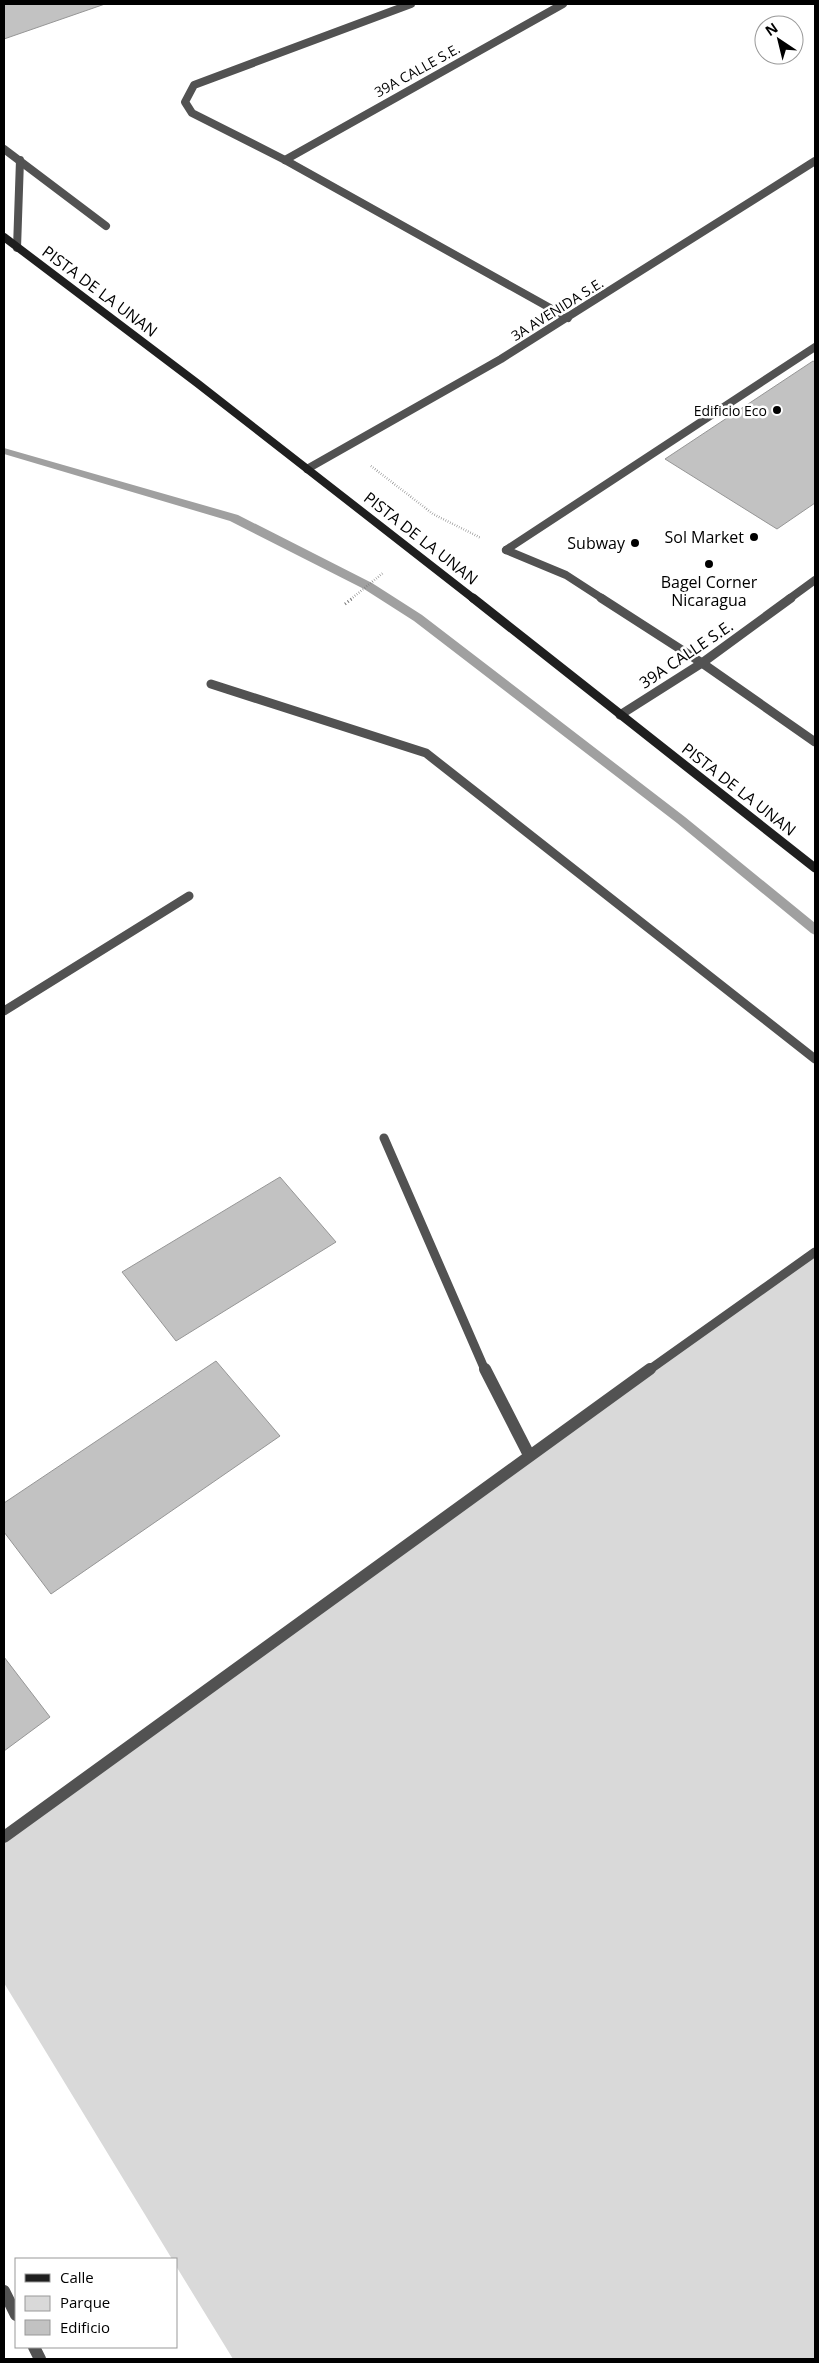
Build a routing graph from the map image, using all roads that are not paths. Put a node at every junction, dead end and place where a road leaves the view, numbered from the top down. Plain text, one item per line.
1 (411, 4) edge
2 (563, 4) edge
3 (4, 150) edge
4 (20, 160) junction
5 (285, 160) junction
6 (815, 162) edge
7 (106, 226) dead end
8 (4, 237) edge
9 (17, 248) junction
10 (568, 318) junction
11 (815, 347) edge
12 (307, 469) junction
13 (815, 580) edge
14 (702, 663) junction
15 (211, 684) dead end
16 (620, 715) junction
17 (815, 742) edge
18 (815, 868) edge
19 (189, 896) dead end
20 (4, 1011) edge
21 (815, 1059) edge
22 (384, 1138) dead end
23 (815, 1252) edge
24 (529, 1454) junction
25 (4, 1837) edge
26 (4, 2291) edge
27 (15, 2312) edge

1 - 5 street
2 - 5 street, 39A CALLE S.E.
3 - 4 street
4 - 7 street
4 - 9 street
5 - 10 street
6 - 10 street, 3A AVENIDA S.E.
8 - 9 main road, PISTA DE LA UNAN
9 - 12 main road, PISTA DE LA UNAN
10 - 12 street, 3A AVENIDA S.E.
11 - 14 street
12 - 16 main road, PISTA DE LA UNAN
13 - 14 street, 39A CALLE S.E.
14 - 16 street, 39A CALLE S.E.
14 - 17 street
15 - 21 street
16 - 18 main road, PISTA DE LA UNAN
19 - 20 street
22 - 24 street
23 - 24 street
24 - 25 street
26 - 27 street

